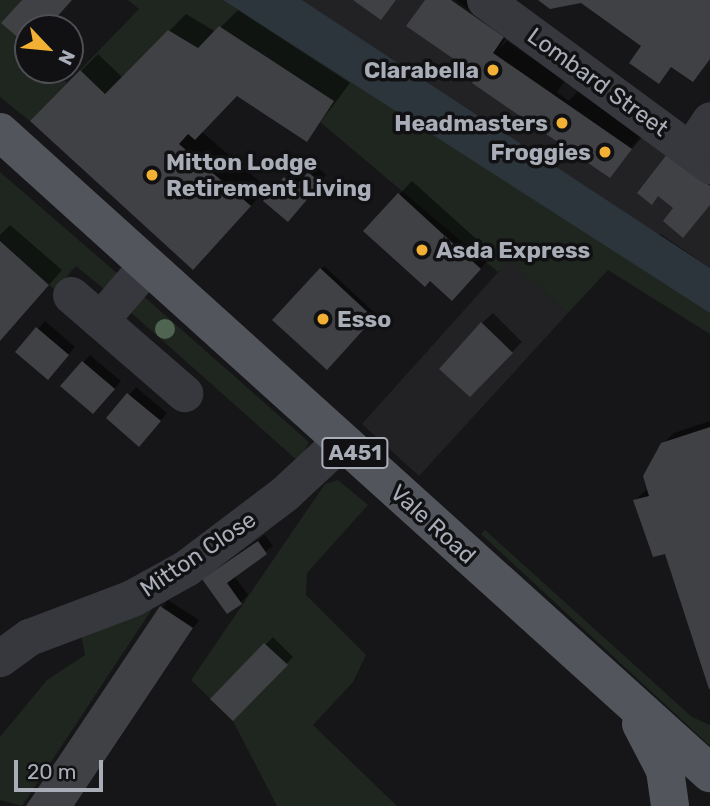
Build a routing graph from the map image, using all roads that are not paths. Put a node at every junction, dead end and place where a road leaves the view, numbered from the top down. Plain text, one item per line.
1 (485, 0) edge
2 (0, 132) edge
3 (703, 145) edge
4 (147, 265) junction
5 (71, 295) dead end
6 (100, 320) junction
7 (184, 393) dead end
8 (341, 441) junction
9 (0, 658) edge
10 (625, 698) junction
11 (710, 773) edge
12 (670, 806) edge

1 - 3 street, Lombard Street
2 - 4 main road, Vale Road / A451
4 - 6 street
4 - 8 main road, Vale Road / A451
5 - 6 street
6 - 7 street
8 - 9 street, Mitton Close
8 - 10 main road, Vale Road / A451
10 - 11 main road, Vale Road / A451
10 - 12 main road

